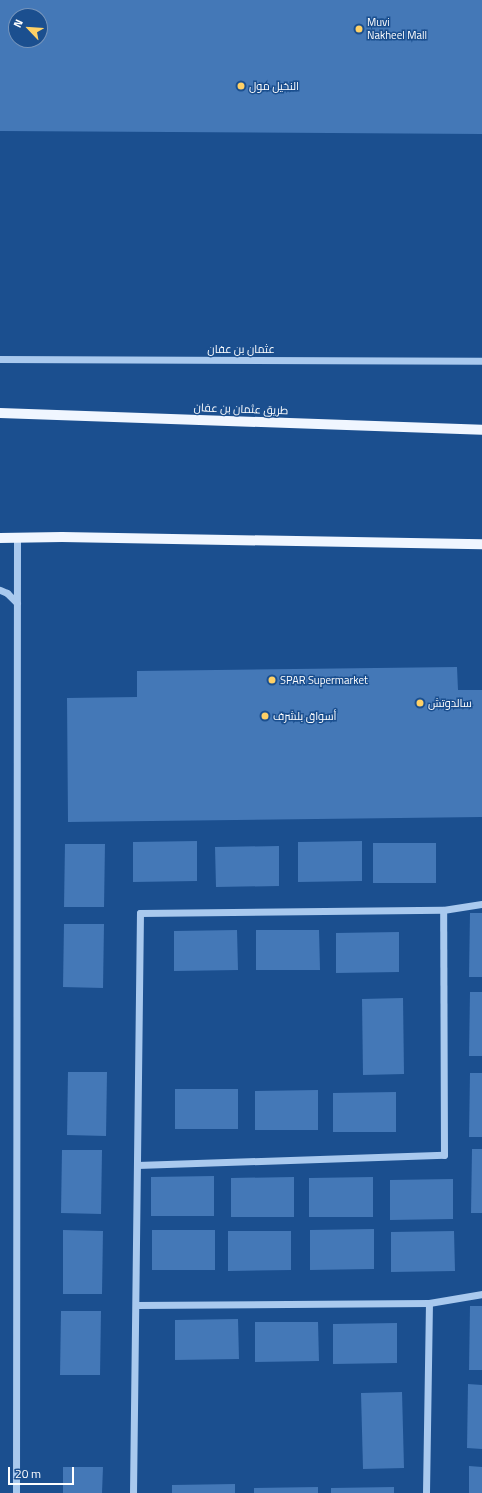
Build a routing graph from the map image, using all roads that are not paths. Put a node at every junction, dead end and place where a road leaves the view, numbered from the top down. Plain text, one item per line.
1 (0, 359) edge
2 (482, 361) edge
3 (0, 413) edge
4 (482, 430) edge
5 (0, 538) edge
6 (17, 538) junction
7 (482, 544) edge
8 (0, 590) edge
9 (17, 603) junction
10 (482, 904) edge
11 (443, 910) junction
12 (137, 1165) junction
13 (482, 1294) edge
14 (429, 1303) junction
15 (136, 1306) junction
16 (16, 1493) edge
17 (133, 1493) edge
18 (426, 1493) edge

1 - 2 street, عثمان بن عفان
3 - 4 main road, طريق عثمان بن عفان
5 - 6 main road
6 - 7 main road
6 - 9 street
8 - 9 street
9 - 16 street
10 - 11 street
11 - 12 street
11 - 12 street
12 - 15 street
13 - 14 street
14 - 15 street
14 - 18 street
15 - 17 street

